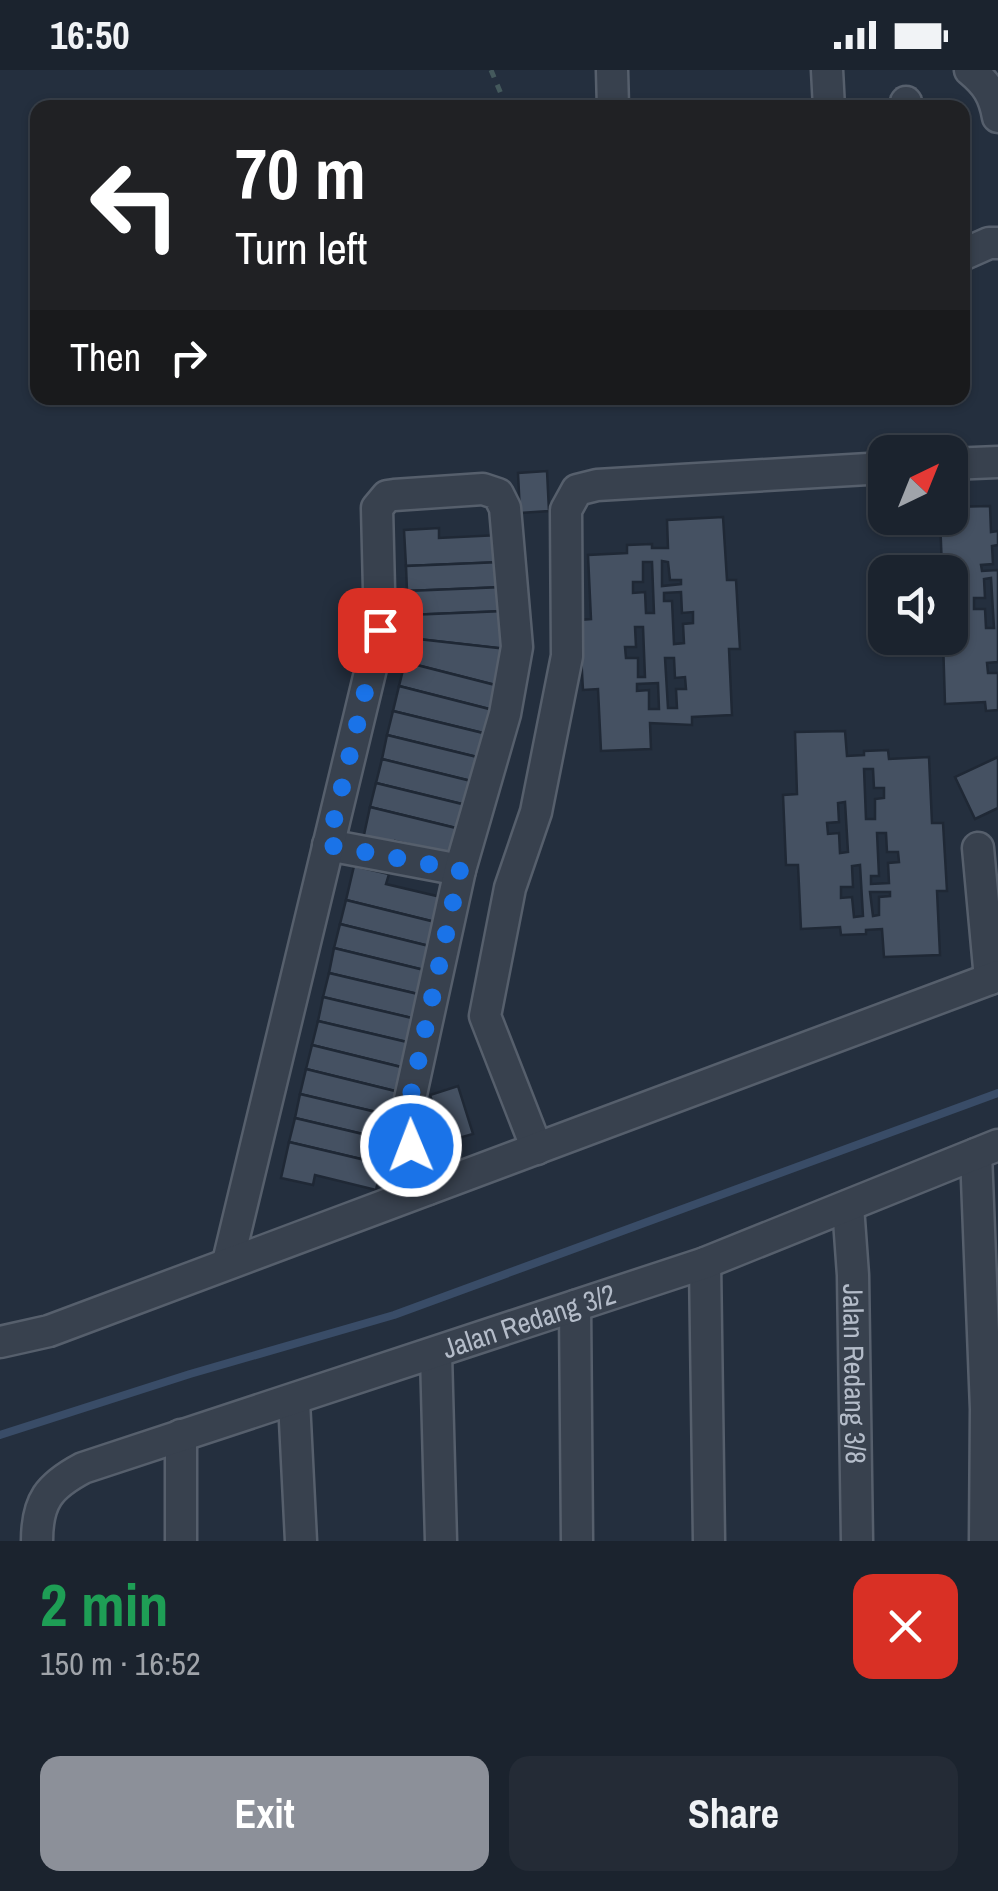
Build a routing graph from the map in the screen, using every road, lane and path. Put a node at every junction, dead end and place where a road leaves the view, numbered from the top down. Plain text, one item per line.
1 (491, 70) edge
2 (612, 70) edge
3 (827, 70) edge
4 (970, 70) edge
5 (504, 100) edge
6 (612, 100) edge
7 (829, 100) edge
8 (998, 116) edge
9 (998, 462) edge
10 (968, 463) edge
11 (868, 469) edge
12 (328, 845) junction
13 (978, 848) dead end
14 (460, 870) junction
15 (994, 978) edge
16 (538, 1149) junction
17 (987, 1149) edge
18 (428, 1189) junction
19 (848, 1206) junction
20 (228, 1262) junction
21 (704, 1263) junction
22 (575, 1306) junction
23 (0, 1342) edge
24 (436, 1354) junction
25 (294, 1401) junction
26 (992, 1408) edge
27 (181, 1435) junction
28 (37, 1541) edge
29 (182, 1541) edge
30 (301, 1541) edge
31 (441, 1541) edge
32 (577, 1541) edge
33 (709, 1541) edge
34 (856, 1541) edge
35 (985, 1541) edge

1 - 5 path
2 - 6 street
3 - 7 street
4 - 8 street
9 - 10 street
11 - 16 street
12 - 14 street
12 - 14 street
12 - 20 street
13 - 15 street
14 - 18 street
15 - 16 street
16 - 18 street
17 - 19 street, Jalan Redang 3/2
17 - 26 street
18 - 20 street
19 - 21 street, Jalan Redang 3/2
19 - 34 street, Jalan Redang 3/8
20 - 23 street
21 - 22 street, Jalan Redang 3/2
21 - 33 street
22 - 24 street, Jalan Redang 3/2
22 - 32 street
24 - 25 street, Jalan Redang 3/2
24 - 31 street
25 - 27 street, Jalan Redang 3/2
25 - 30 street
26 - 35 street
27 - 28 street, Jalan Redang 3/2
27 - 29 street

